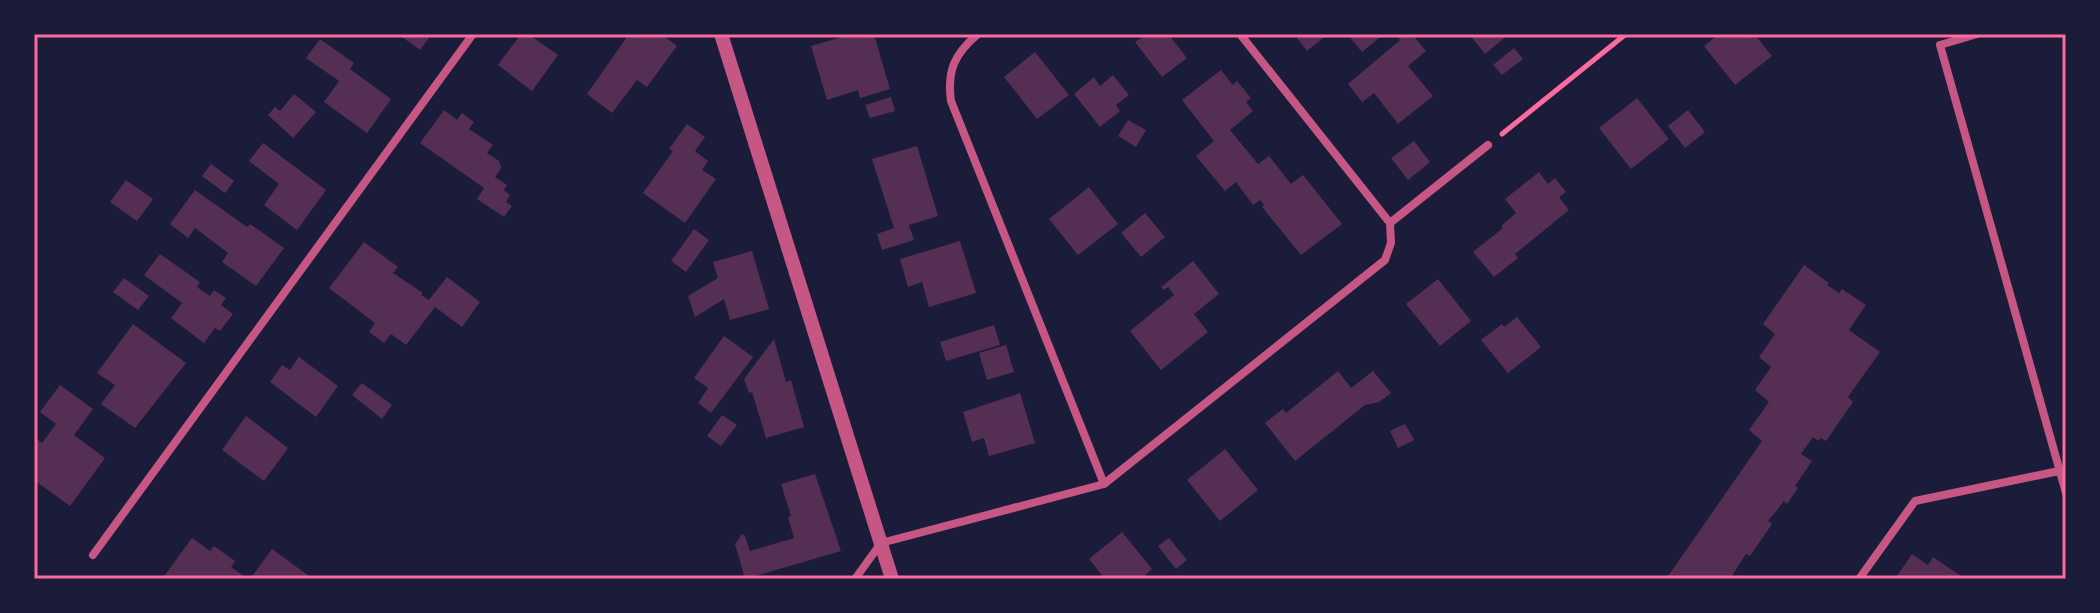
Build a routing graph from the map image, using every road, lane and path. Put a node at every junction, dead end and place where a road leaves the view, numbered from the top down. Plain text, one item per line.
1 (473, 34) edge
2 (721, 34) edge
3 (978, 34) edge
4 (1240, 34) edge
5 (1626, 34) edge
6 (1977, 34) edge
7 (1488, 145) joint
8 (1390, 223) junction
9 (2059, 471) junction
10 (1104, 484) junction
11 (2066, 493) edge
12 (881, 543) junction
13 (93, 555) dead end
14 (855, 579) edge
15 (892, 579) edge
16 (1859, 579) edge

1 - 13 street
2 - 12 street
3 - 10 street
4 - 8 street
5 - 7 path
6 - 9 street
7 - 8 street
8 - 10 street
9 - 11 street
9 - 16 street
10 - 12 street
12 - 14 street
12 - 15 street

